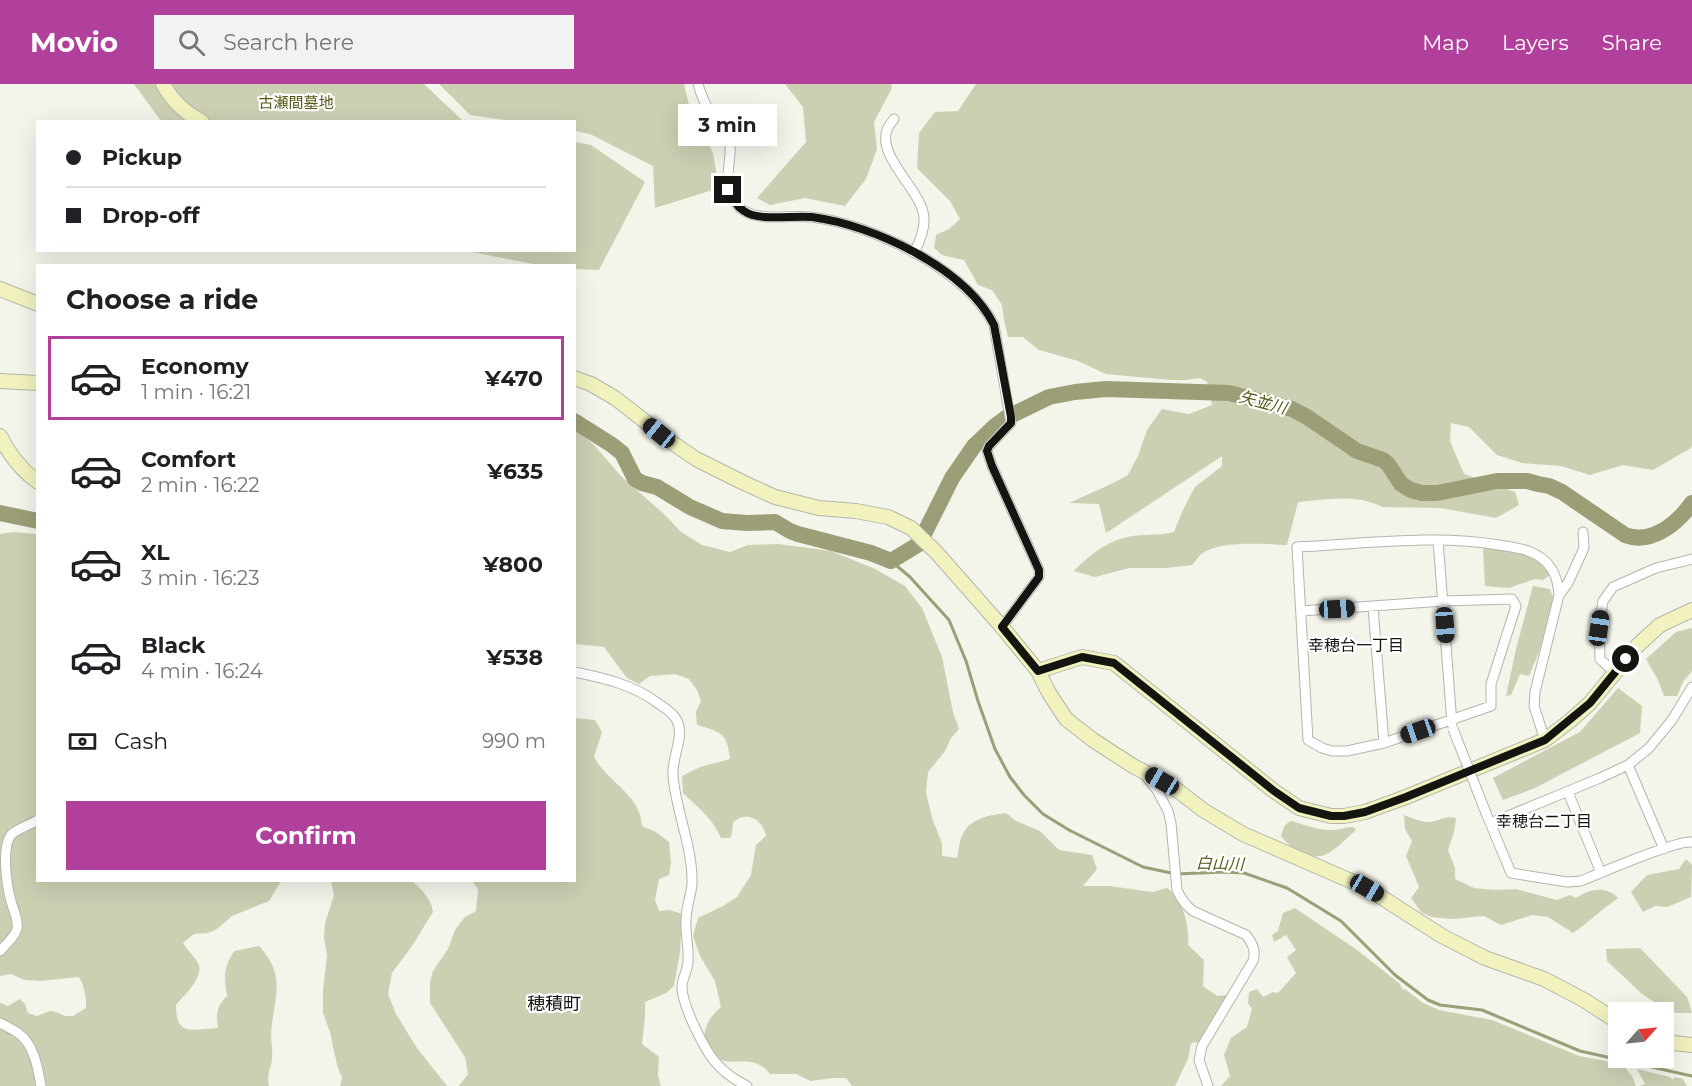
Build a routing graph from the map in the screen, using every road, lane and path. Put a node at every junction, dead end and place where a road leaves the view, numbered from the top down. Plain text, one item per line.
1 (163, 84) edge
2 (698, 84) edge
3 (894, 118) dead end
4 (198, 120) edge
5 (914, 254) junction
6 (0, 289) edge
7 (36, 303) edge
8 (576, 379) edge
9 (0, 381) edge
10 (36, 383) edge
11 (0, 436) edge
12 (36, 480) edge
13 (1583, 532) dead end
14 (1438, 540) junction
15 (1692, 559) edge
16 (1559, 595) junction
17 (1444, 601) junction
18 (1373, 607) junction
19 (1692, 610) edge
20 (1301, 611) junction
21 (1002, 627) junction
22 (1038, 671) junction
23 (1614, 672) junction
24 (576, 673) edge
25 (1692, 687) edge
26 (1452, 724) junction
27 (1545, 740) junction
28 (1384, 743) junction
29 (1628, 765) junction
30 (1133, 766) junction
31 (1568, 792) junction
32 (36, 821) edge
33 (1491, 823) junction
34 (1692, 842) edge
35 (1664, 849) junction
36 (1601, 873) junction
37 (0, 951) edge
38 (1608, 1016) edge
39 (0, 1023) edge
40 (1674, 1043) edge
41 (1692, 1045) edge
42 (41, 1086) edge
43 (747, 1086) edge
44 (1208, 1086) edge

1 - 4 main road
2 - 5 street
3 - 5 street
5 - 21 street
6 - 7 main road
8 - 21 main road
9 - 10 main road
11 - 12 main road
13 - 16 street
14 - 16 street
14 - 17 street
14 - 20 street
15 - 23 street
16 - 27 street
17 - 18 street
17 - 26 street
17 - 26 street
18 - 20 street
18 - 28 street
19 - 23 main road
20 - 28 street
21 - 22 main road
22 - 27 main road
22 - 30 main road
23 - 27 main road
24 - 43 street
25 - 29 street
26 - 28 street
26 - 33 street, bridge
29 - 31 street
29 - 35 street
30 - 38 main road
30 - 44 street
31 - 33 street
31 - 36 street
32 - 37 street
33 - 36 street
34 - 35 street
35 - 36 street
39 - 42 street
40 - 41 main road

